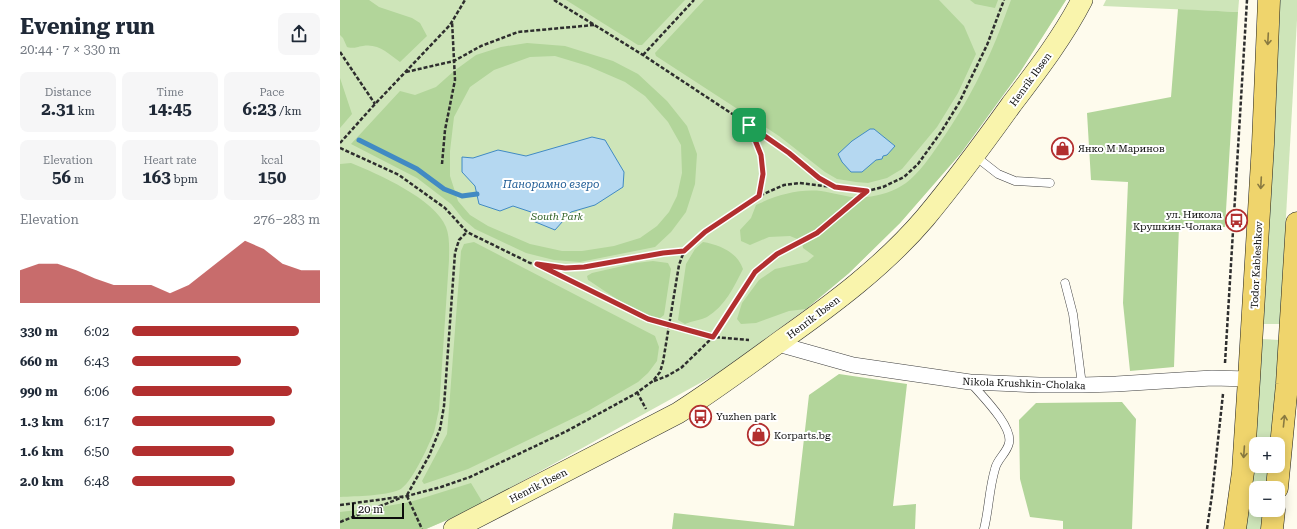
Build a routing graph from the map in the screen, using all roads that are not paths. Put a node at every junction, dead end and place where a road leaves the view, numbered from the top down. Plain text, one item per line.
1 (1082, 0) edge
2 (1269, 0) edge
3 (975, 156) junction
4 (1050, 183) dead end
5 (1297, 223) edge
6 (1065, 283) dead end
7 (778, 344) junction
8 (1249, 379) junction
9 (970, 382) junction
10 (1292, 384) edge
11 (1082, 385) junction
12 (1278, 481) edge
13 (1273, 517) edge
14 (454, 529) edge
15 (984, 529) edge
16 (1235, 529) edge
17 (1272, 529) edge

1 - 3 main road, Henrik Ibsen
2 -> 8 main road, Todor Kableshkov
3 - 4 lane
3 - 7 main road, Henrik Ibsen
5 - 10 main road
6 - 11 lane
7 - 9 street, Nikola Krushkin-Cholaka
7 - 14 main road, Henrik Ibsen
8 - 11 street, Nikola Krushkin-Cholaka
8 -> 16 main road, Todor Kableshkov
9 - 11 street, Nikola Krushkin-Cholaka
9 - 15 lane
12 -> 10 main road
13 - 17 main road

